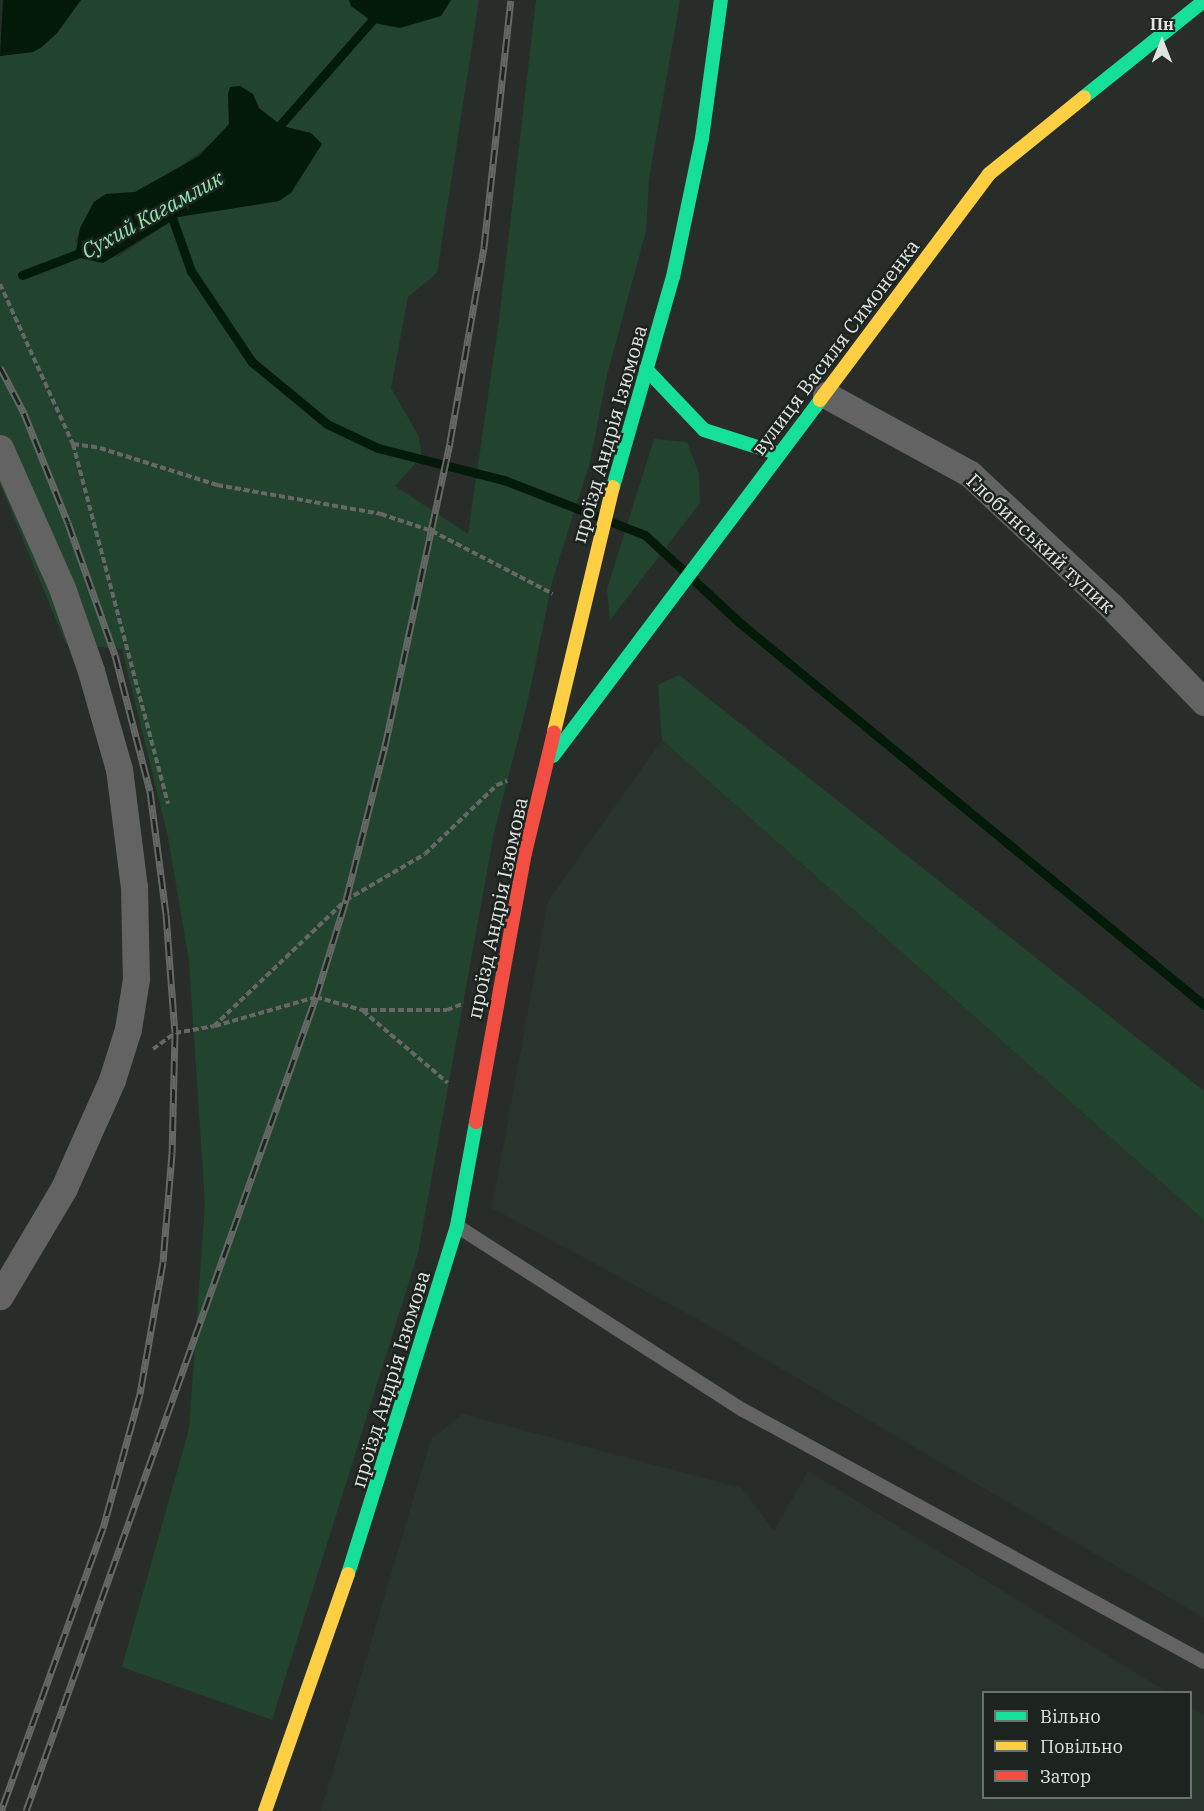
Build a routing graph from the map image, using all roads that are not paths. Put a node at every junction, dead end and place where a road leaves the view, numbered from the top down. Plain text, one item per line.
1 (722, 0) edge
2 (1204, 1) edge
3 (646, 369) junction
4 (826, 395) junction
5 (0, 448) edge
6 (779, 454) junction
7 (1204, 702) edge
8 (548, 764) junction
9 (457, 1226) junction
10 (0, 1296) edge
11 (1204, 1662) edge
12 (265, 1811) edge

1 - 3 street, проїзд Андрія Ізюмова
2 - 4 street, вулиця Василя Симоненка
3 - 6 street
3 - 8 street, проїзд Андрія Ізюмова
4 - 6 street, вулиця Василя Симоненка
4 - 7 street, Глобинський тупик
5 - 10 street
6 - 8 street, вулиця Василя Симоненка
8 - 9 street, проїзд Андрія Ізюмова
9 - 11 lane
9 - 12 street, проїзд Андрія Ізюмова

